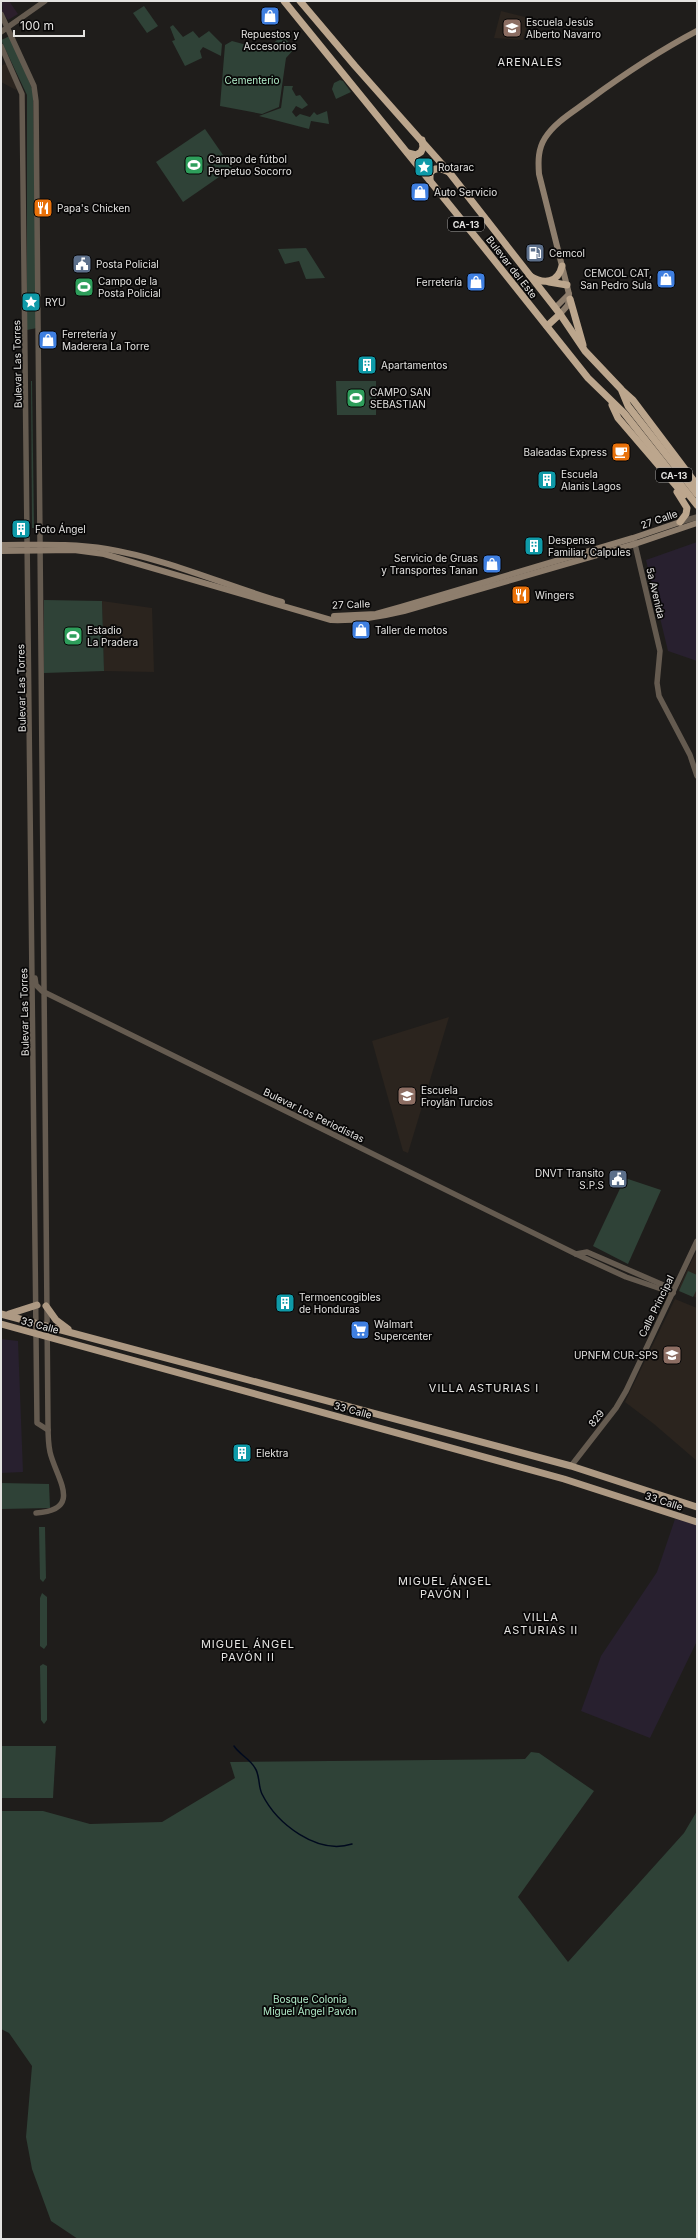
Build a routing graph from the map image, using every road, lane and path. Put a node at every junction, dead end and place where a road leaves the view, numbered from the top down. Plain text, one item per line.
1 (45, 1) edge
2 (284, 1) edge
3 (300, 1) edge
4 (1, 14) edge
5 (7, 28) junction
6 (697, 31) edge
7 (1, 32) edge
8 (1, 46) edge
9 (422, 140) junction
10 (408, 153) junction
11 (449, 172) junction
12 (430, 180) junction
13 (562, 266) junction
14 (527, 274) junction
15 (549, 282) junction
16 (567, 285) junction
17 (570, 297) junction
18 (554, 308) junction
19 (560, 314) junction
20 (547, 326) junction
21 (585, 351) junction
22 (621, 389) junction
23 (612, 403) junction
24 (652, 442) junction
25 (670, 480) junction
26 (697, 485) edge
27 (697, 494) edge
28 (697, 504) edge
29 (697, 517) edge
30 (680, 522) junction
31 (697, 523) edge
32 (634, 541) junction
33 (1, 545) edge
34 (39, 545) junction
35 (28, 548) junction
36 (1, 551) edge
37 (697, 776) edge
38 (32, 910) junction
39 (43, 911) junction
40 (32, 963) junction
41 (44, 992) junction
42 (697, 1241) edge
43 (673, 1293) junction
44 (37, 1304) junction
45 (46, 1306) junction
46 (3, 1314) edge
47 (37, 1323) junction
48 (1, 1324) edge
49 (46, 1325) junction
50 (77, 1333) junction
51 (37, 1334) junction
52 (47, 1337) junction
53 (632, 1378) joint
54 (48, 1430) junction
55 (572, 1466) junction
56 (697, 1507) edge
57 (36, 1513) dead end
58 (697, 1522) edge

1 - 5 street
2 - 10 highway, Bulevar del Este / CA-13
3 - 9 highway, Bulevar del Este / CA-13
4 - 5 street, Bulevar Las Torres
5 - 7 street
5 - 34 street, Bulevar Las Torres
6 - 13 main road
8 - 35 street, Bulevar Las Torres
9 - 10 highway
9 - 11 highway, Bulevar del Este / CA-13
10 - 12 highway, Bulevar del Este / CA-13
11 - 12 highway
11 - 14 highway, Bulevar del Este / CA-13
12 - 20 highway, Bulevar del Este / CA-13
13 - 15 highway
13 - 16 main road
14 - 15 highway
14 - 18 highway, Bulevar del Este / CA-13
15 - 16 highway
16 - 17 main road
17 - 18 main road
17 - 19 main road
17 - 21 highway
18 - 19 highway, Bulevar del Este / CA-13
19 - 20 highway
19 - 21 highway, Bulevar del Este / CA-13
20 - 23 highway, Bulevar del Este / CA-13
21 - 22 highway, Bulevar del Este / CA-13
22 - 24 highway, Bulevar del Este / CA-13
22 - 26 highway
23 - 24 highway, Bulevar del Este / CA-13
23 - 25 highway
24 - 27 highway, Bulevar del Este / CA-13
24 - 28 highway, Bulevar del Este / CA-13
25 - 28 highway
25 - 30 highway
29 - 30 street, 27 Calle
30 - 32 main road, 27 Calle
31 - 32 main road, 27 Calle
32 - 34 main road, 27 Calle
32 - 34 main road, 27 Calle
32 - 37 street, 5a Avenida
33 - 35 main road, 27 Calle
34 - 35 main road, 27 Calle
34 - 39 street, Bulevar Las Torres
35 - 36 main road, 27 Calle
35 - 38 street, Bulevar Las Torres
38 - 39 street
38 - 40 street, Bulevar Las Torres
39 - 41 street, Bulevar Las Torres
40 - 41 street
40 - 44 street, Bulevar Las Torres
41 - 43 street, Bulevar Los Periodistas
41 - 45 street, Bulevar Las Torres
42 - 43 street, Calle Principal
43 - 53 street, Calle Principal
44 - 45 street
44 - 46 main road
44 - 47 street, Bulevar Las Torres
45 - 49 street, Bulevar Las Torres
45 - 50 main road
46 - 47 main road, 33 Calle
47 - 49 main road, 33 Calle
47 - 51 street, Bulevar Las Torres
48 - 51 main road, 33 Calle
49 - 50 main road, 33 Calle
49 - 52 street, Bulevar Las Torres
50 - 55 main road, 33 Calle
51 - 52 main road, 33 Calle
51 - 54 street, Bulevar Las Torres
52 - 54 street, Bulevar Las Torres
52 - 58 main road, 33 Calle
53 - 55 street, 829
54 - 57 street, Bulevar Las Torres
55 - 56 main road, 33 Calle

